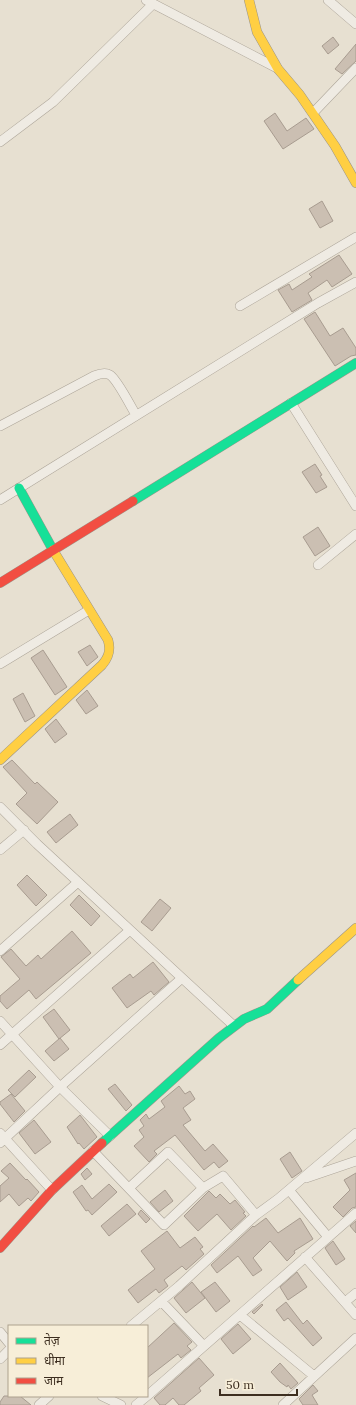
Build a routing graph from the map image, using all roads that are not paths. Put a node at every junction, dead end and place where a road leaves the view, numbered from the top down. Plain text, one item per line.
1 (249, 0) edge
2 (328, 0) edge
3 (149, 2) edge
4 (356, 24) edge
5 (356, 68) edge
6 (278, 69) junction
7 (313, 113) junction
8 (0, 142) edge
9 (355, 178) edge
10 (356, 237) edge
11 (356, 282) edge
12 (240, 306) dead end
13 (356, 363) edge
14 (292, 403) junction
15 (136, 416) junction
16 (0, 426) edge
17 (19, 488) junction
18 (0, 500) edge
19 (356, 506) edge
20 (356, 534) edge
21 (53, 550) junction
22 (318, 566) dead end
23 (0, 583) edge
24 (89, 610) junction
25 (0, 664) edge
26 (0, 760) edge
27 (0, 807) edge
28 (24, 830) junction
29 (0, 850) edge
30 (78, 882) junction
31 (356, 928) edge
32 (130, 930) junction
33 (0, 951) edge
34 (182, 978) junction
35 (0, 1021) edge
36 (234, 1026) junction
37 (12, 1034) junction
38 (0, 1045) edge
39 (60, 1087) junction
40 (356, 1133) edge
41 (110, 1136) junction
42 (2, 1138) edge
43 (93, 1151) junction
44 (356, 1161) edge
45 (301, 1180) junction
46 (129, 1188) junction
47 (203, 1188) junction
48 (52, 1190) junction
49 (289, 1190) junction
50 (356, 1212) edge
51 (256, 1216) junction
52 (328, 1237) junction
53 (0, 1248) edge
54 (305, 1257) junction
55 (356, 1293) edge
56 (161, 1300) junction
57 (345, 1302) junction
58 (240, 1315) junction
59 (356, 1315) edge
60 (132, 1325) edge
61 (0, 1332) edge
62 (356, 1338) edge
63 (8, 1342) edge
64 (204, 1346) junction
65 (8, 1351) edge
66 (0, 1359) edge
67 (314, 1376) junction
68 (148, 1395) edge
69 (48, 1397) edge
70 (104, 1397) edge
71 (146, 1397) edge
72 (39, 1405) edge
73 (121, 1405) edge
74 (136, 1405) edge
75 (283, 1405) edge

1 - 6 street
2 - 4 street
3 - 6 street
3 - 8 street
5 - 7 street
6 - 7 street
7 - 9 street
10 - 12 street
11 - 15 street
13 - 14 street
14 - 19 street
14 - 21 street
15 - 16 street
15 - 17 street
17 - 18 street
17 - 21 street
20 - 22 street
21 - 23 street
21 - 24 street
24 - 25 street
24 - 26 street
27 - 28 street
28 - 29 street
28 - 30 street
30 - 32 street
30 - 33 street
31 - 36 street
32 - 34 street
32 - 37 street
34 - 36 street
34 - 39 street
35 - 37 street
36 - 41 street
37 - 38 street
37 - 39 street
39 - 41 street
39 - 42 street
40 - 45 street
41 - 43 street
42 - 48 street
43 - 46 street
43 - 48 street
44 - 45 street
45 - 49 street
46 - 47 street
46 - 47 street
47 - 51 street
48 - 53 street
49 - 51 street
49 - 52 street
50 - 52 street
51 - 56 street
52 - 54 street
54 - 57 street
54 - 58 street
55 - 57 street
56 - 60 street
56 - 64 street
57 - 59 street
58 - 64 street
58 - 67 street
61 - 63 street
62 - 67 street
64 - 68 street
65 - 66 street
67 - 75 street
69 - 72 street
70 - 73 street
71 - 74 street

